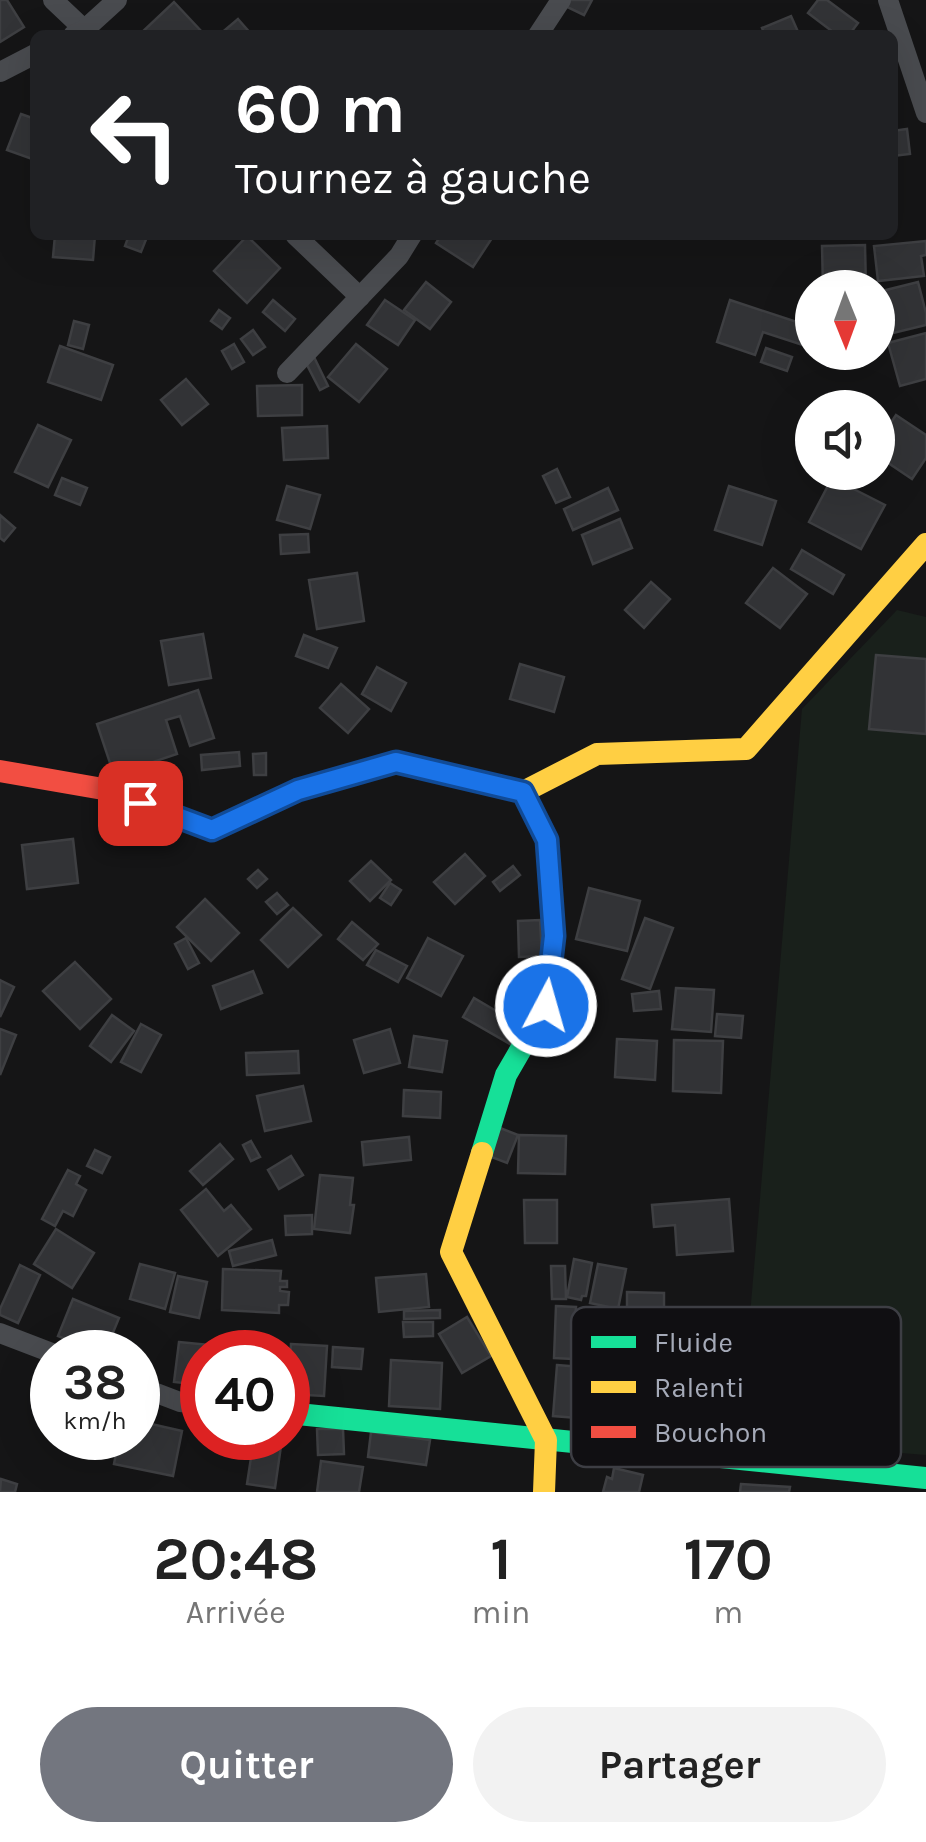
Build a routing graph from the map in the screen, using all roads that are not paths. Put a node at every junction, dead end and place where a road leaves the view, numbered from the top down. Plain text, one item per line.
1 (53, 0) edge
2 (117, 0) edge
3 (561, 0) edge
4 (888, 0) edge
5 (79, 30) edge
6 (85, 30) edge
7 (541, 30) edge
8 (30, 57) edge
9 (0, 72) edge
10 (926, 113) edge
11 (301, 240) edge
12 (409, 240) edge
13 (360, 297) junction
14 (287, 374) dead end
15 (926, 544) edge
16 (0, 772) edge
17 (523, 792) junction
18 (0, 1333) edge
19 (30, 1345) edge
20 (310, 1415) edge
21 (546, 1440) junction
22 (571, 1442) edge
23 (816, 1467) edge
24 (926, 1478) edge
25 (544, 1492) edge

1 - 5 street
2 - 6 street
3 - 7 street
4 - 10 street
8 - 9 street
11 - 13 street
12 - 13 street
13 - 14 street
15 - 17 street
16 - 17 street
17 - 21 street
18 - 19 street
20 - 21 street
21 - 22 street
21 - 25 street
23 - 24 street

